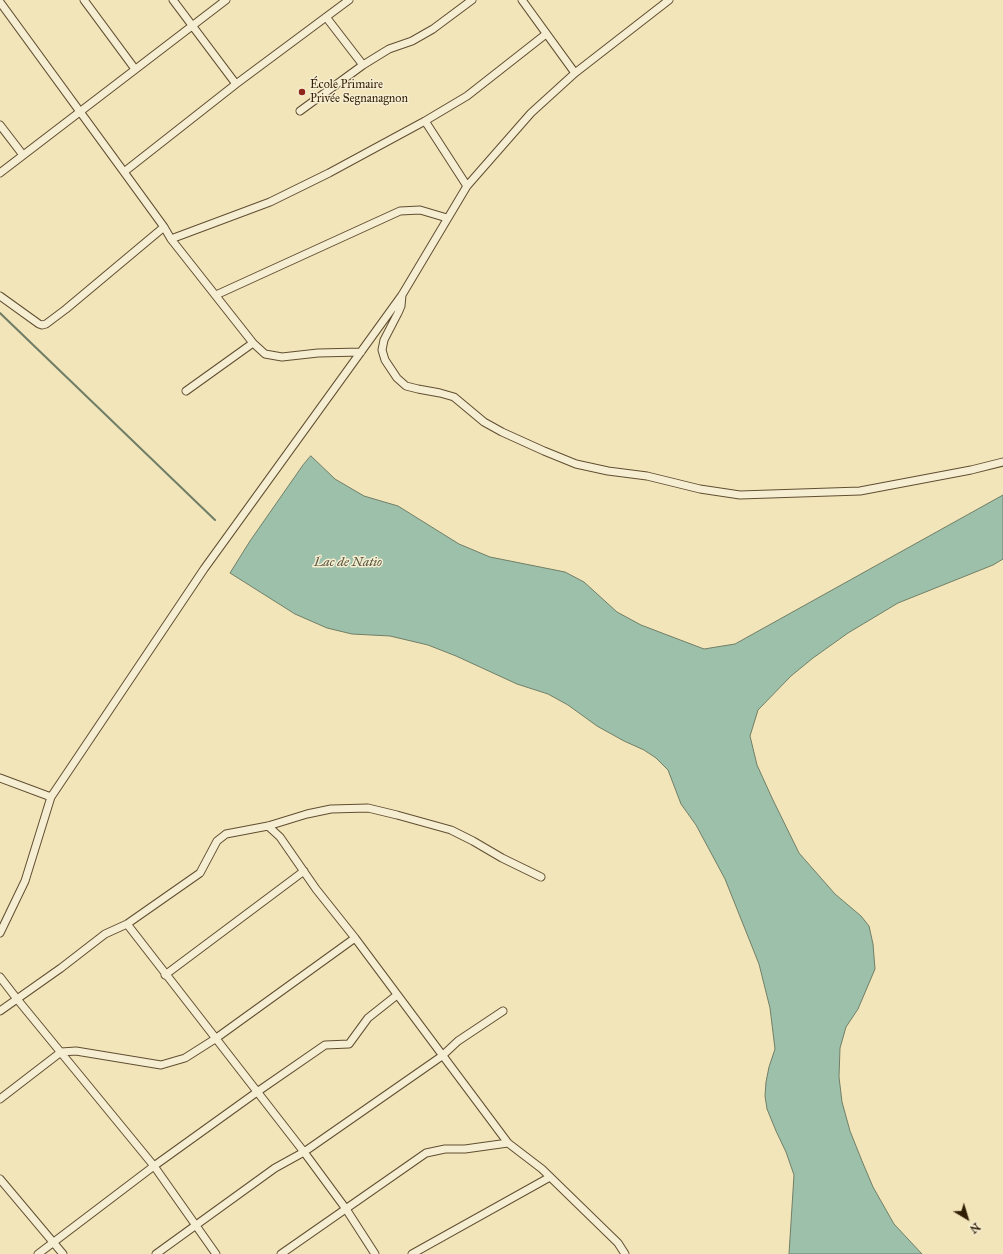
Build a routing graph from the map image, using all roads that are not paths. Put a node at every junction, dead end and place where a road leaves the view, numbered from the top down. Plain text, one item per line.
1 (84, 0) edge
2 (173, 0) edge
3 (226, 0) edge
4 (349, 0) edge
5 (472, 0) edge
6 (522, 0) edge
7 (669, 0) edge
8 (0, 2) edge
9 (326, 17) junction
10 (191, 26) junction
11 (546, 34) junction
12 (363, 66) junction
13 (135, 69) junction
14 (575, 73) junction
15 (236, 84) junction
16 (80, 111) junction
17 (300, 111) dead end
18 (425, 121) junction
19 (0, 125) edge
20 (23, 156) junction
21 (124, 172) junction
22 (0, 173) edge
23 (467, 186) junction
24 (447, 218) junction
25 (164, 227) junction
26 (171, 239) junction
27 (216, 295) junction
28 (402, 295) junction
29 (0, 296) edge
30 (253, 343) junction
31 (361, 352) junction
32 (186, 391) dead end
33 (1003, 462) edge
34 (0, 778) edge
35 (51, 797) junction
36 (268, 826) junction
37 (304, 871) junction
38 (541, 877) dead end
39 (127, 924) junction
40 (0, 933) edge
41 (355, 938) junction
42 (165, 974) junction
43 (0, 977) edge
44 (397, 995) junction
45 (17, 999) junction
46 (0, 1011) edge
47 (503, 1011) dead end
48 (215, 1039) junction
49 (61, 1052) junction
50 (442, 1056) junction
51 (257, 1092) junction
52 (0, 1099) edge
53 (508, 1143) junction
54 (304, 1152) junction
55 (154, 1166) junction
56 (550, 1177) junction
57 (0, 1179) edge
58 (346, 1209) junction
59 (196, 1226) junction
60 (54, 1242) junction
61 (38, 1254) edge
62 (64, 1254) edge
63 (156, 1254) edge
64 (216, 1254) edge
65 (281, 1254) edge
66 (375, 1254) edge
67 (412, 1254) edge
68 (624, 1254) edge

1 - 13 street
2 - 10 street
3 - 10 street
4 - 9 street
5 - 12 street
6 - 11 street
7 - 14 street
8 - 16 street
9 - 12 street
9 - 15 street
10 - 13 street
10 - 15 street
11 - 14 street
11 - 18 street
12 - 17 street
13 - 16 street
14 - 23 street
15 - 21 street
16 - 20 street
16 - 21 street
18 - 23 street
18 - 26 street
19 - 20 street
20 - 22 street
21 - 25 street
23 - 24 street
24 - 27 street
24 - 28 street
25 - 26 street
25 - 29 street
26 - 27 street
27 - 30 street
28 - 31 street
28 - 33 street
30 - 31 street
30 - 32 street
31 - 35 street
34 - 35 street
35 - 40 street
36 - 37 street
36 - 38 street
36 - 39 street
37 - 41 street
37 - 42 street
39 - 42 street
39 - 45 street
41 - 44 street
41 - 48 street
42 - 48 street
43 - 45 street
44 - 50 street
44 - 51 street
45 - 46 street
45 - 49 street
47 - 50 street
48 - 49 street
48 - 51 street
49 - 52 street
49 - 55 street
50 - 53 street
50 - 54 street
51 - 54 street
51 - 55 street
53 - 56 street
53 - 58 street
54 - 58 street
54 - 59 street
55 - 59 street
55 - 60 street
56 - 67 street
56 - 68 street
57 - 60 street
58 - 65 street
58 - 66 street
59 - 63 street
59 - 64 street
60 - 61 street
60 - 62 street

